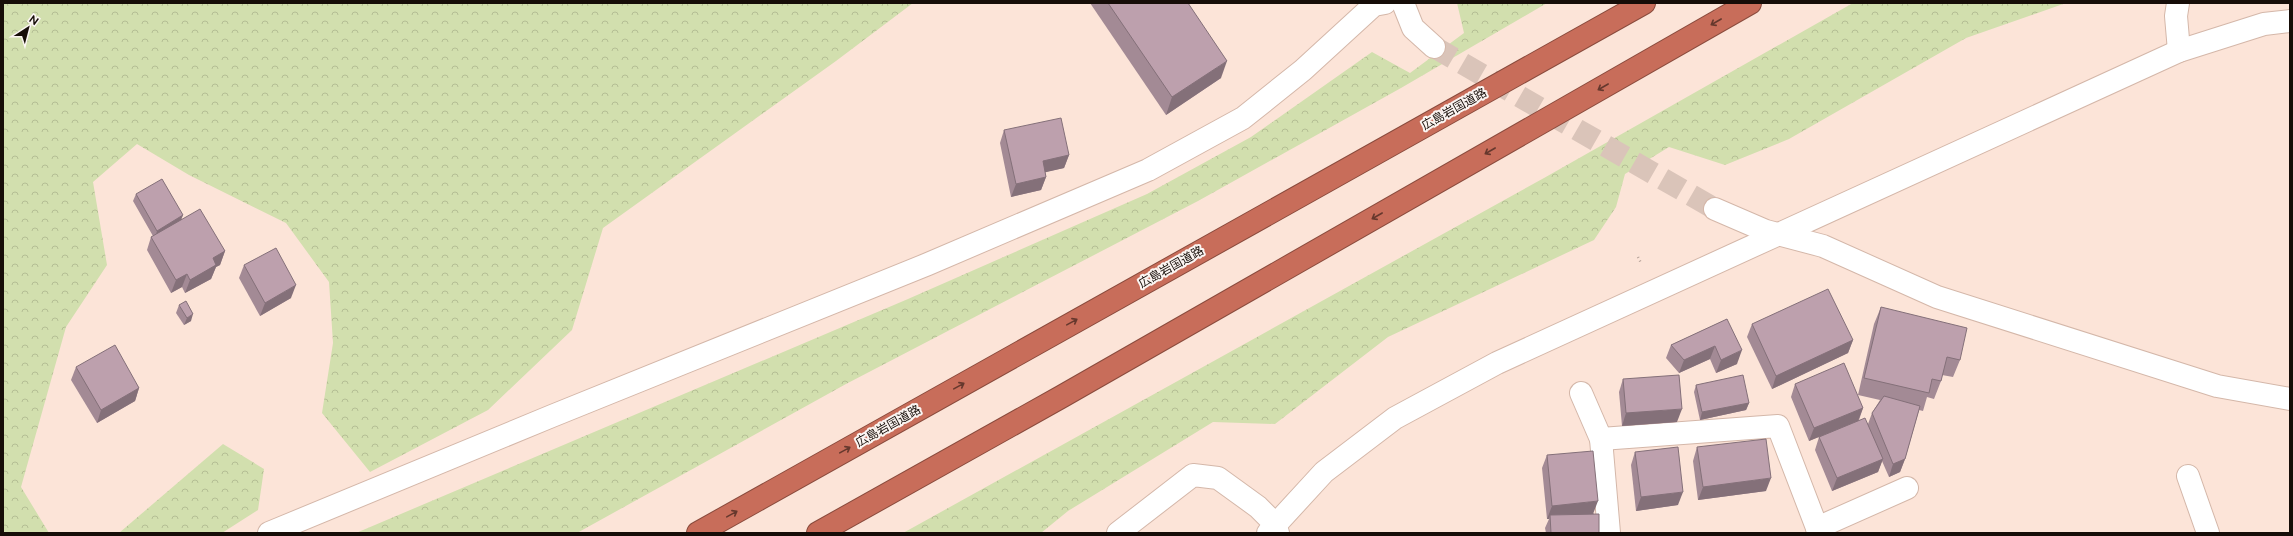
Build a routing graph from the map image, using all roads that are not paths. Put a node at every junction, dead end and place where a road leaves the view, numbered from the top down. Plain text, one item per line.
1 (1385, 3) edge
2 (1404, 3) edge
3 (1644, 3) edge
4 (1750, 3) edge
5 (2178, 3) edge
6 (2290, 21) edge
7 (1434, 47) tunnel mouth
8 (2179, 51) junction
9 (1715, 209) tunnel mouth
10 (1776, 235) junction
11 (1582, 393) dead end
12 (2290, 399) edge
13 (1601, 439) junction
14 (2188, 476) dead end
15 (1907, 488) dead end
16 (1274, 530) edge
17 (1818, 530) edge
18 (269, 533) edge
19 (698, 533) edge
20 (818, 533) edge
21 (1118, 533) edge
22 (1609, 533) edge
23 (2208, 533) edge

1 - 18 street
2 - 7 street
19 -> 3 highway, 広島岩国道路
4 -> 20 highway
5 - 8 street
6 - 8 street
8 - 10 street
9 - 10 street
10 - 12 street
10 - 16 street
11 - 13 street
13 - 17 street
13 - 22 street
14 - 23 street
15 - 17 street
16 - 21 street

